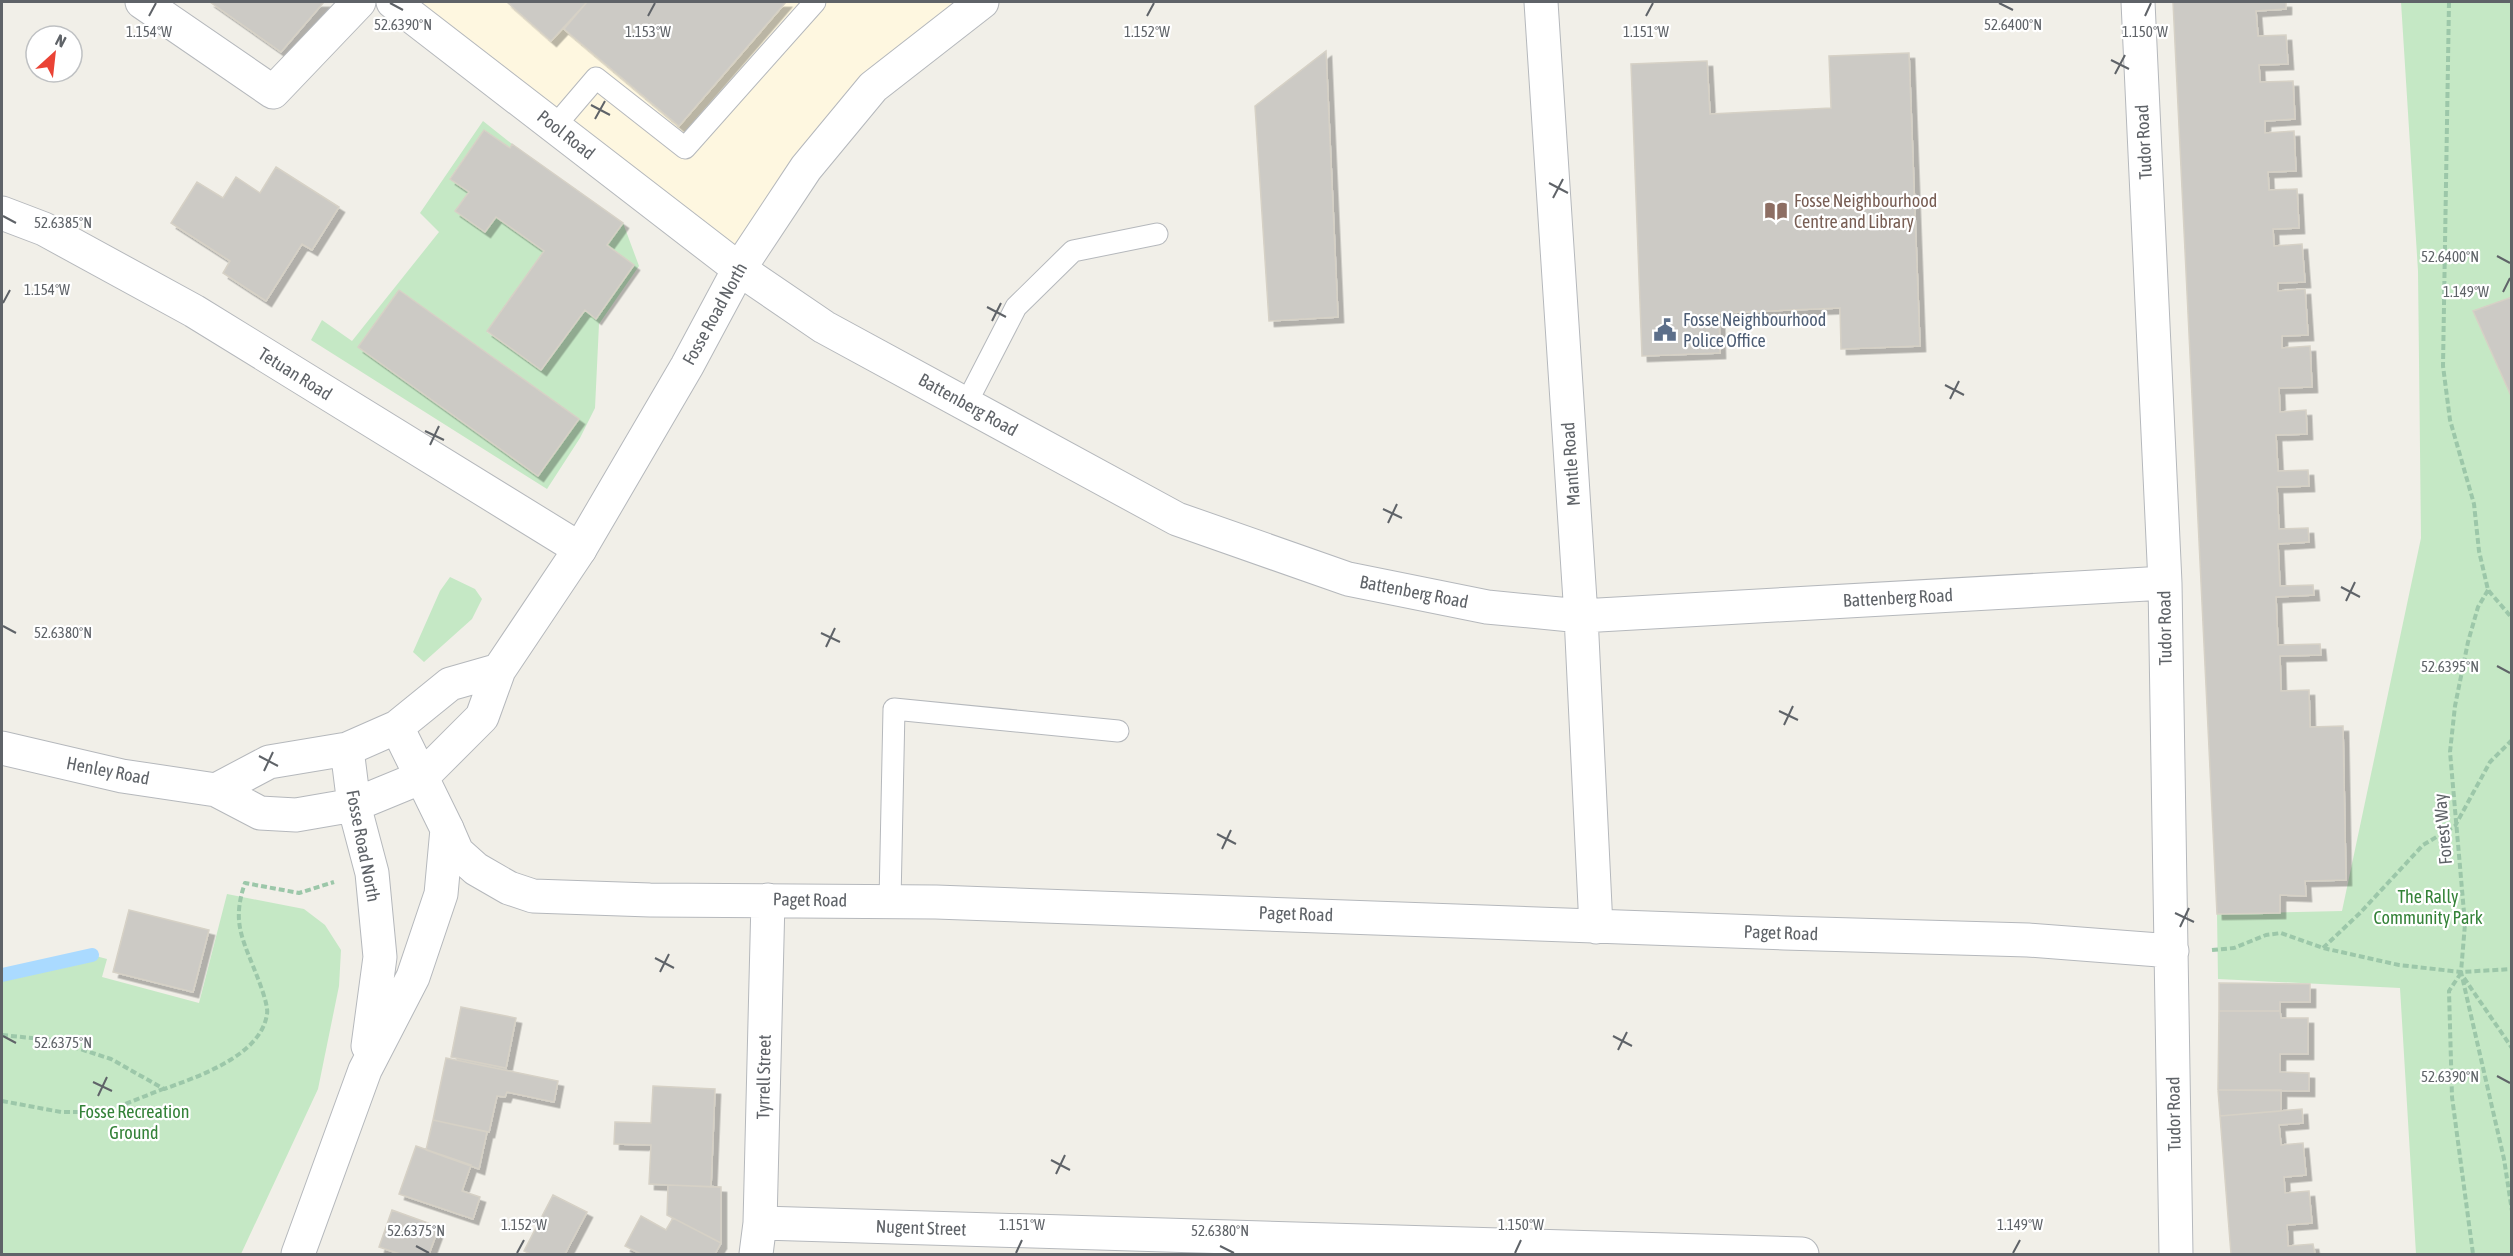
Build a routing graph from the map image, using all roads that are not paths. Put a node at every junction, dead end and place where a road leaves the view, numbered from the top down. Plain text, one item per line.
1 (142, 2) edge
2 (359, 2) edge
3 (393, 2) edge
4 (815, 2) edge
5 (982, 2) edge
6 (1541, 2) edge
7 (2138, 2) edge
8 (555, 126) junction
9 (2, 213) edge
10 (1156, 234) dead end
11 (739, 268) junction
12 (966, 404) junction
13 (580, 549) junction
14 (2165, 583) junction
15 (1581, 616) junction
16 (499, 670) junction
17 (397, 727) junction
18 (1118, 731) dead end
19 (2, 748) edge
20 (347, 748) junction
21 (422, 777) junction
22 (216, 790) junction
23 (354, 805) junction
24 (447, 829) junction
25 (768, 900) junction
26 (890, 901) junction
27 (1596, 927) junction
28 (2172, 951) junction
29 (365, 1070) junction
30 (760, 1222) junction
31 (1056, 1244) edge
32 (298, 1254) edge
33 (756, 1254) edge
34 (1802, 1254) edge
35 (2176, 1254) edge

1 - 2 street
3 - 8 street, Pool Road
4 - 8 lane
5 - 11 street, Fosse Road North
6 - 15 street, Mantle Road
7 - 14 street, Tudor Road
8 - 11 street, Pool Road
9 - 13 street, Tetuan Road
10 - 12 lane
11 - 12 street, Battenberg Road
11 - 13 street, Fosse Road North
12 - 15 street, Battenberg Road
13 - 16 street, Fosse Road North
14 - 15 street, Battenberg Road
14 - 28 street, Tudor Road
15 - 27 street, Mantle Road
16 - 17 street
16 - 21 street, Fosse Road North
17 - 20 street
17 - 21 street
18 - 26 lane
19 - 22 street, Henley Road
20 - 22 street
20 - 23 street, Fosse Road North
21 - 23 street, Henley Road
21 - 24 street
22 - 23 street, Henley Road
23 - 29 street, Fosse Road North
24 - 25 street, Paget Road
24 - 29 street, Fosse Road North
25 - 26 street, Paget Road
25 - 30 street, Tyrrell Street
26 - 27 street, Paget Road
27 - 28 street, Paget Road
28 - 35 street, Tudor Road
29 - 32 street, Fosse Road North
30 - 31 street, Nugent Street
30 - 33 street, Tyrrell Street
31 - 34 street, Nugent Street

